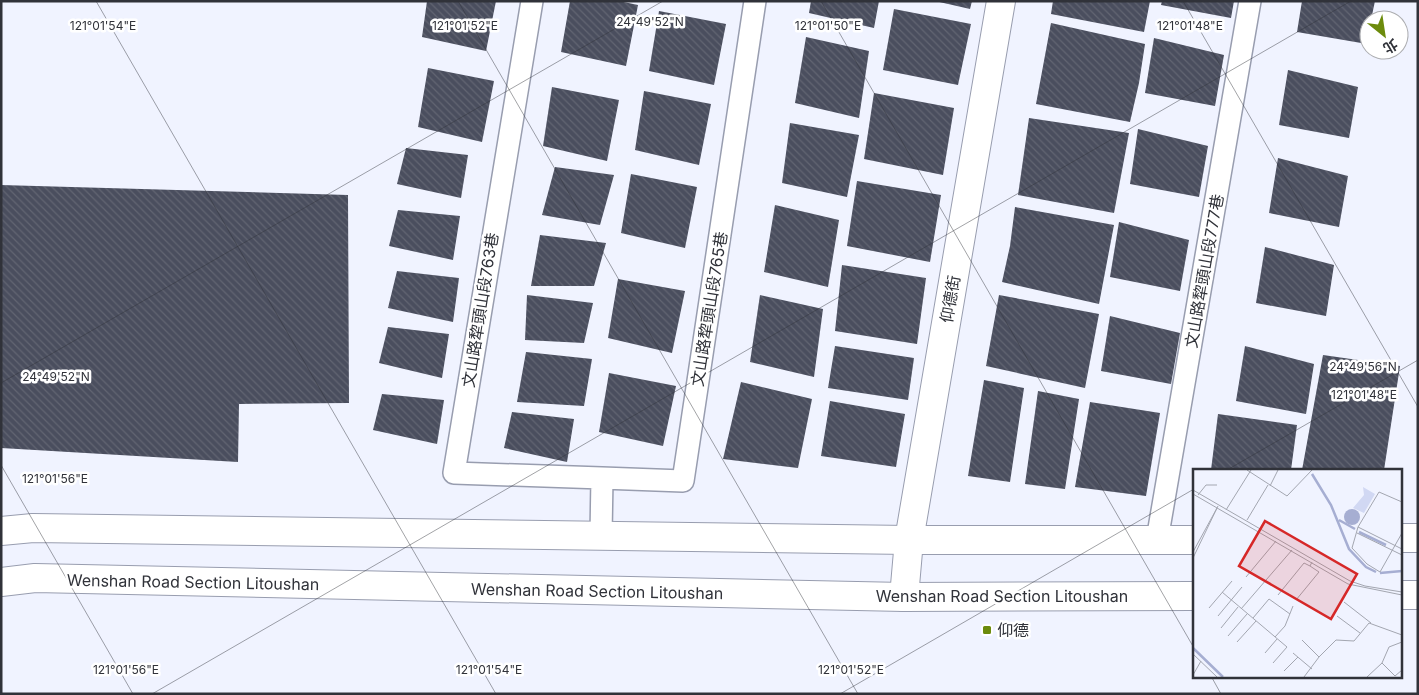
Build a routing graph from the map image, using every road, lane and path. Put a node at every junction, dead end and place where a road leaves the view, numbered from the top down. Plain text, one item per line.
1 (532, 1) edge
2 (755, 1) edge
3 (1001, 1) edge
4 (1250, 1) edge
5 (602, 478) junction
6 (1, 532) edge
7 (601, 535) junction
8 (1402, 538) edge
9 (1418, 538) edge
10 (909, 540) junction
11 (1157, 540) junction
12 (1193, 540) edge
13 (1, 582) edge
14 (1402, 595) edge
15 (1418, 595) edge
16 (1193, 596) edge
17 (904, 597) junction

1 - 5 lane, 文山路犂頭山段763巷
2 - 5 lane, 文山路犂頭山段765巷
3 - 10 main road, 仰德街
4 - 11 lane, 文山路犂頭山段777巷
5 - 7 lane
6 - 7 main road
7 - 10 main road
8 - 9 main road
10 - 11 main road
10 - 17 main road, 仰德街
11 - 12 main road
13 - 17 main road, Wenshan Road Section Litoushan
14 - 15 main road
16 - 17 main road, Wenshan Road Section Litoushan

